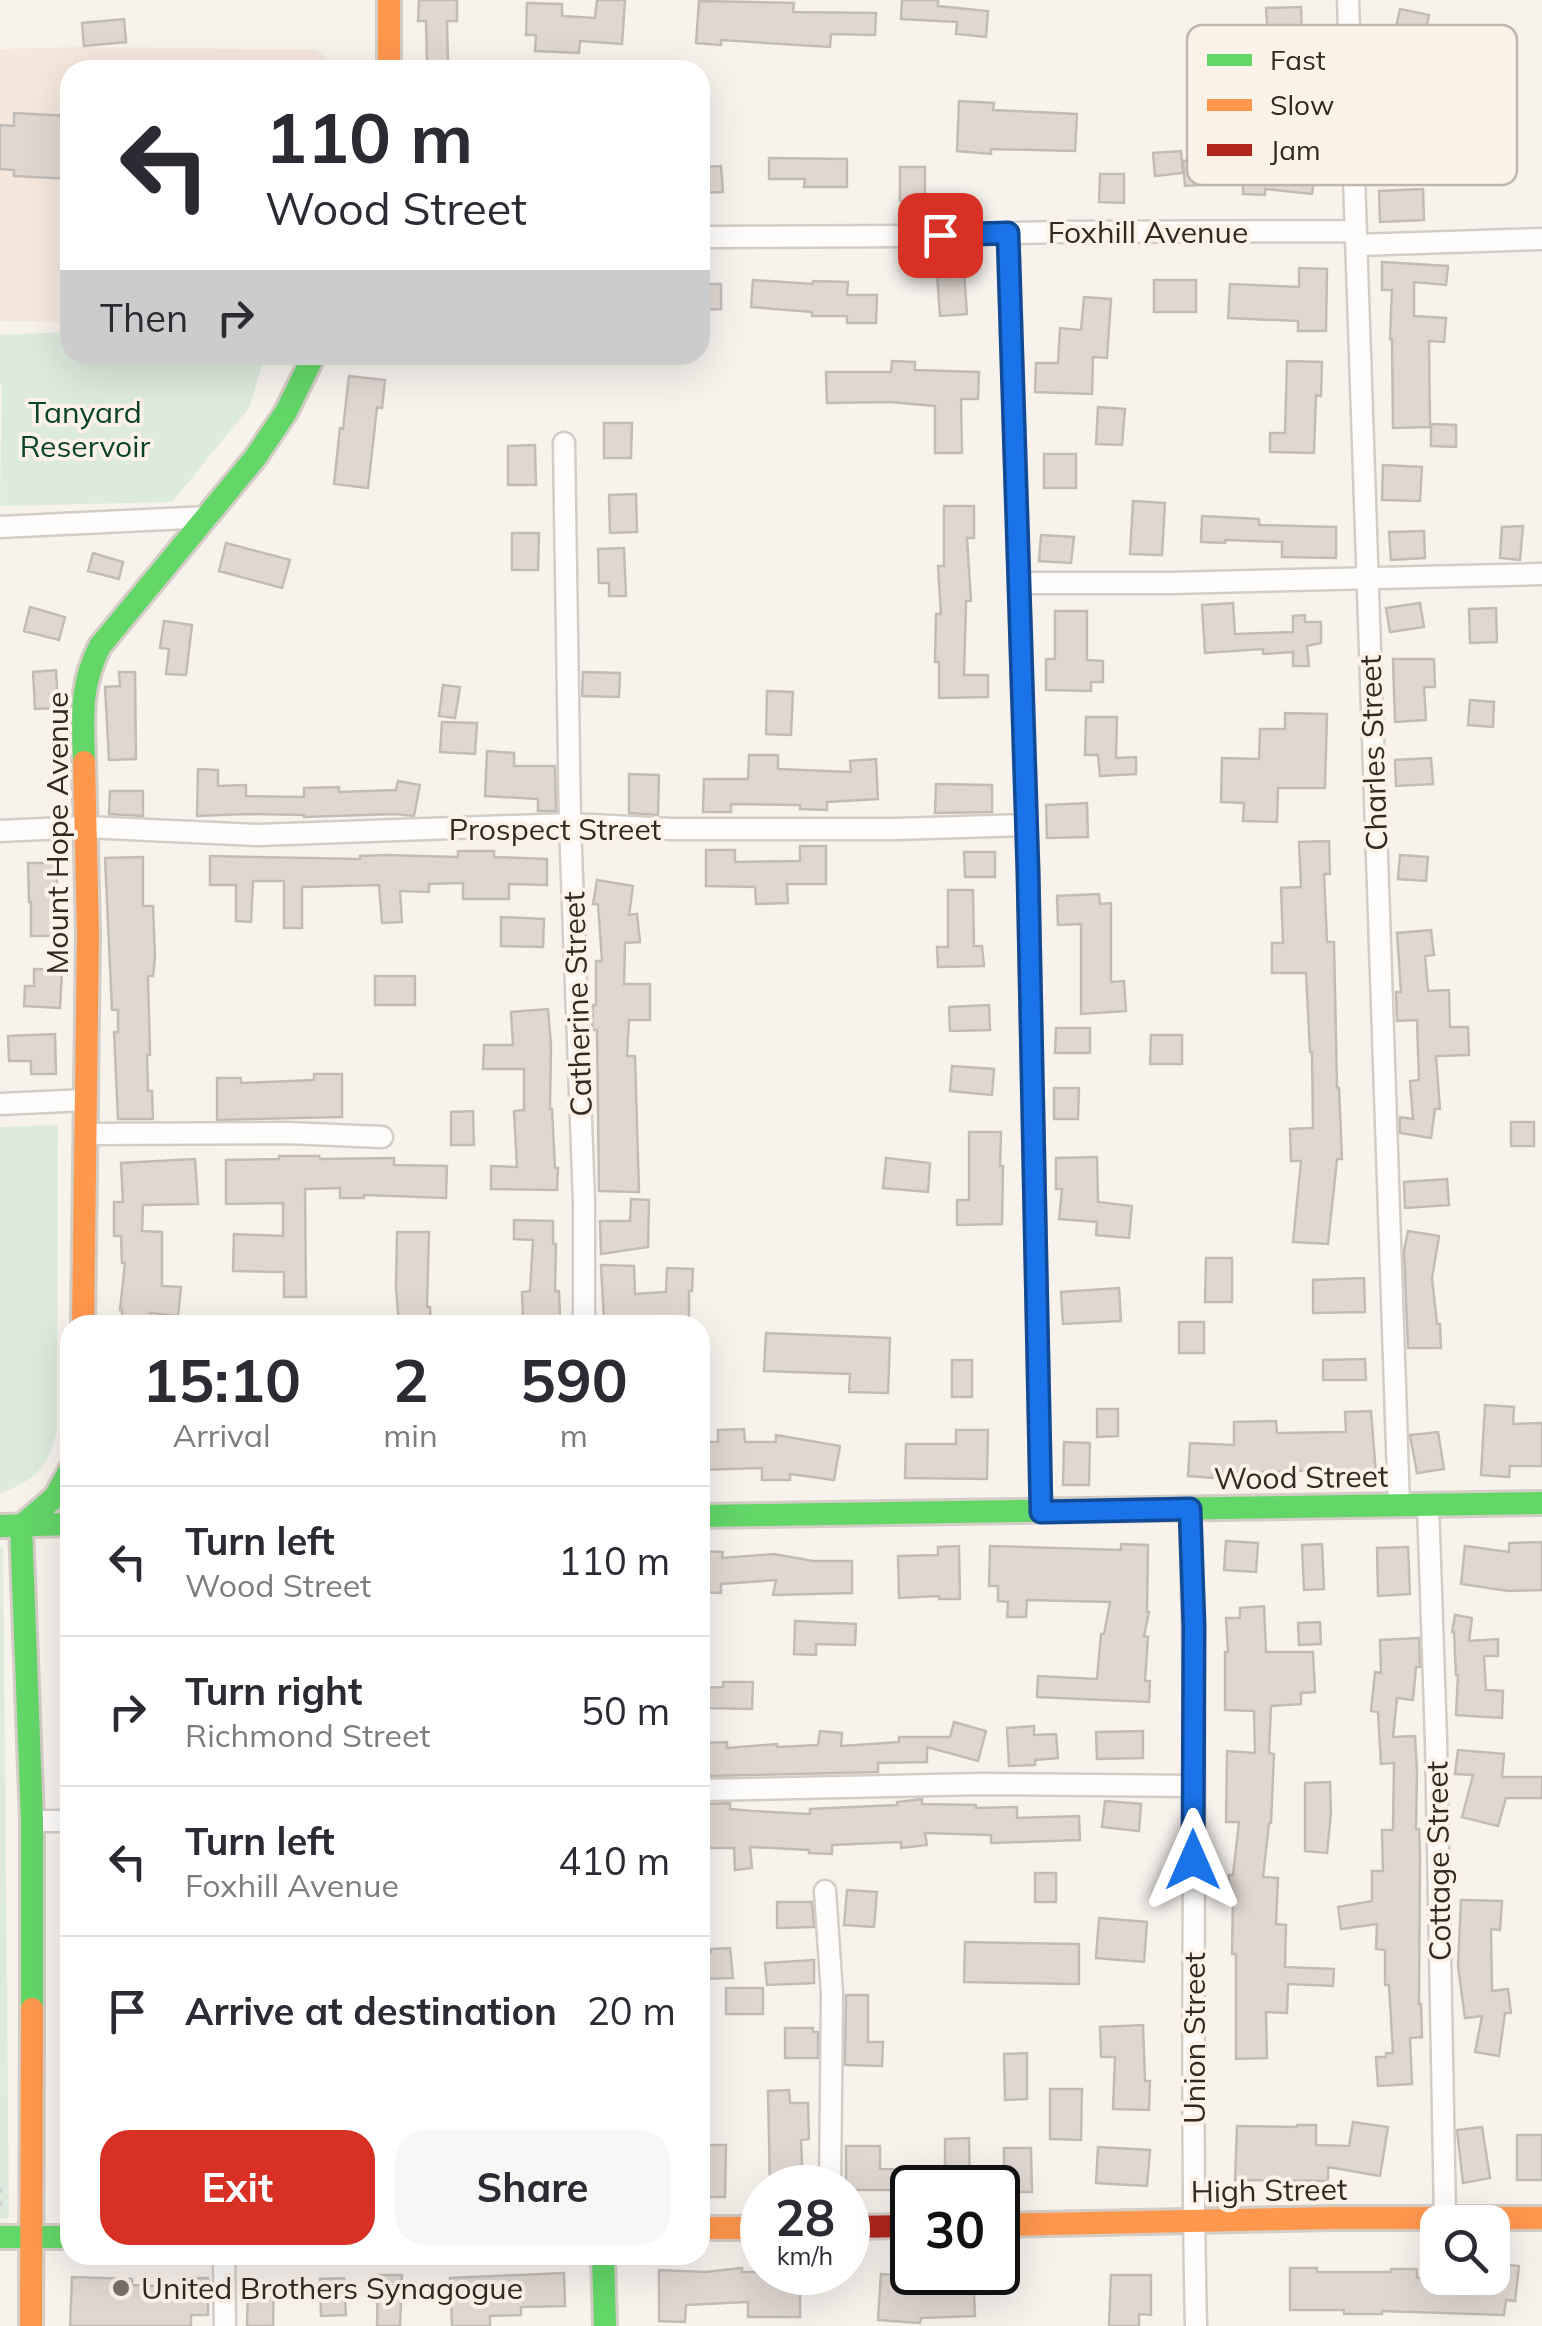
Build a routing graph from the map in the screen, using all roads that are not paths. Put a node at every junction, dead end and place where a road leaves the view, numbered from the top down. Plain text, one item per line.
1 (389, 0) edge
2 (1348, 0) edge
3 (1349, 25) edge
4 (390, 60) edge
5 (1354, 185) edge
6 (1008, 233) junction
7 (710, 237) edge
8 (1356, 238) junction
9 (1542, 239) edge
10 (309, 365) edge
11 (564, 443) dead end
12 (208, 516) junction
13 (0, 527) edge
14 (1542, 574) edge
15 (1367, 576) junction
16 (1020, 584) junction
17 (570, 824) junction
18 (1025, 825) junction
19 (85, 828) junction
20 (0, 831) edge
21 (87, 1100) junction
22 (0, 1104) edge
23 (86, 1134) junction
24 (382, 1137) dead end
25 (83, 1315) edge
26 (584, 1315) edge
27 (60, 1489) edge
28 (1542, 1503) edge
29 (1428, 1504) junction
30 (1398, 1506) junction
31 (1190, 1509) junction
32 (1041, 1512) junction
33 (710, 1516) edge
34 (60, 1524) edge
35 (10, 1526) edge
36 (1193, 1786) junction
37 (710, 1790) edge
38 (32, 1820) junction
39 (60, 1821) edge
40 (825, 1890) dead end
41 (830, 2165) edge
42 (1445, 2205) edge
43 (1420, 2217) edge
44 (1510, 2218) edge
45 (1542, 2218) edge
46 (1194, 2221) junction
47 (1020, 2225) edge
48 (1, 2226) edge
49 (710, 2228) edge
50 (740, 2228) edge
51 (30, 2237) junction
52 (60, 2237) edge
53 (224, 2265) edge
54 (603, 2265) edge
55 (30, 2326) edge
56 (225, 2326) edge
57 (605, 2326) edge
58 (1196, 2326) edge

1 - 4 street
2 - 3 street, Charles Street
5 - 8 street, Charles Street
6 - 7 street, Foxhill Avenue
6 - 8 street, Foxhill Avenue
6 - 16 street
8 - 9 street, Foxhill Avenue
8 - 15 street, Charles Street
10 - 12 street, Mount Hope Avenue
11 - 17 street, Catherine Street
12 - 13 street
12 - 19 street, Mount Hope Avenue
14 - 15 street
15 - 16 street
15 - 30 street, Charles Street
16 - 18 street
17 - 18 street, Prospect Street
17 - 19 street, Prospect Street
17 - 26 street, Catherine Street
18 - 32 street
19 - 20 street, Prospect Street
19 - 21 street, Mount Hope Avenue
21 - 22 street
21 - 23 street, Mount Hope Avenue
23 - 24 street
23 - 25 street, Mount Hope Avenue
27 - 35 street
28 - 29 street, Wood Street
29 - 30 street, Wood Street
29 - 42 street, Cottage Street
30 - 31 street, Wood Street
31 - 32 street, Wood Street
31 - 36 street, Union Street
32 - 33 street, Wood Street
34 - 35 street
35 - 38 street
36 - 37 street
36 - 46 street, Union Street
38 - 39 street
38 - 51 street
40 - 41 street
43 - 46 street, High Street
44 - 45 street, High Street
46 - 47 street, High Street
46 - 58 street, Union Street
48 - 51 street
49 - 50 street
51 - 52 street
51 - 55 street
53 - 56 street
54 - 57 street

